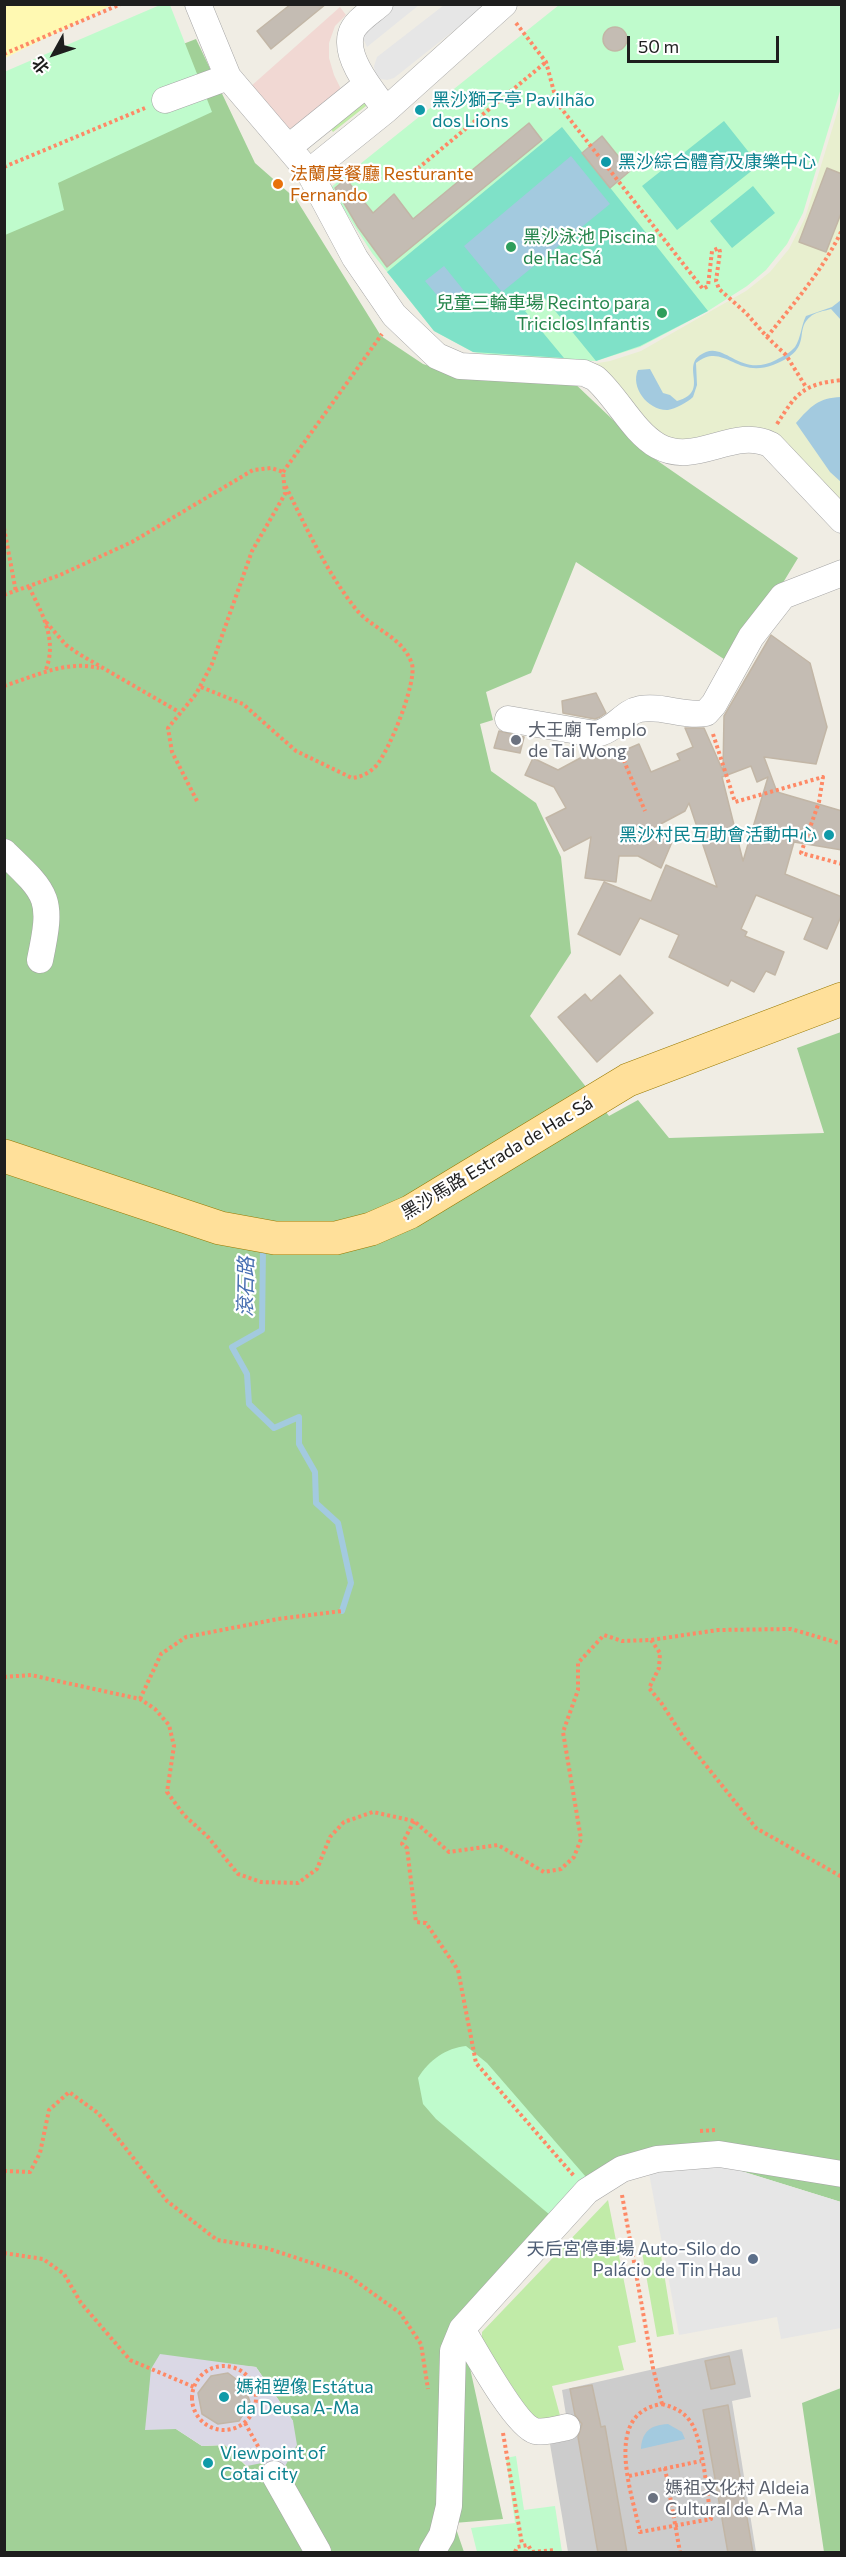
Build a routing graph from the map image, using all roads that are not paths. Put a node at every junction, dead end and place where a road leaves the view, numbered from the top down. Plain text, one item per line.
1 (198, 4) edge
2 (381, 4) edge
3 (504, 5) edge
4 (228, 76) junction
5 (367, 84) junction
6 (165, 100) road end
7 (386, 110) junction
8 (289, 147) junction
9 (309, 172) junction
10 (842, 520) edge
11 (842, 573) edge
12 (508, 719) dead end
13 (4, 852) edge
14 (40, 960) dead end
15 (842, 999) edge
16 (4, 1156) edge
17 (842, 2174) edge
18 (462, 2329) junction
19 (567, 2427) dead end
20 (274, 2474) road end
21 (318, 2553) edge
22 (432, 2553) edge

1 - 4 street
2 - 5 street
3 - 7 street
4 - 6 street
4 - 8 street
5 - 7 street
5 - 8 street
7 - 9 street
8 - 9 street
9 - 10 street
11 - 12 street
13 - 14 street
15 - 16 main road, 黑沙馬路 Estrada de Hac Sá
17 - 18 street
18 - 19 street
18 - 22 street
20 - 21 street

